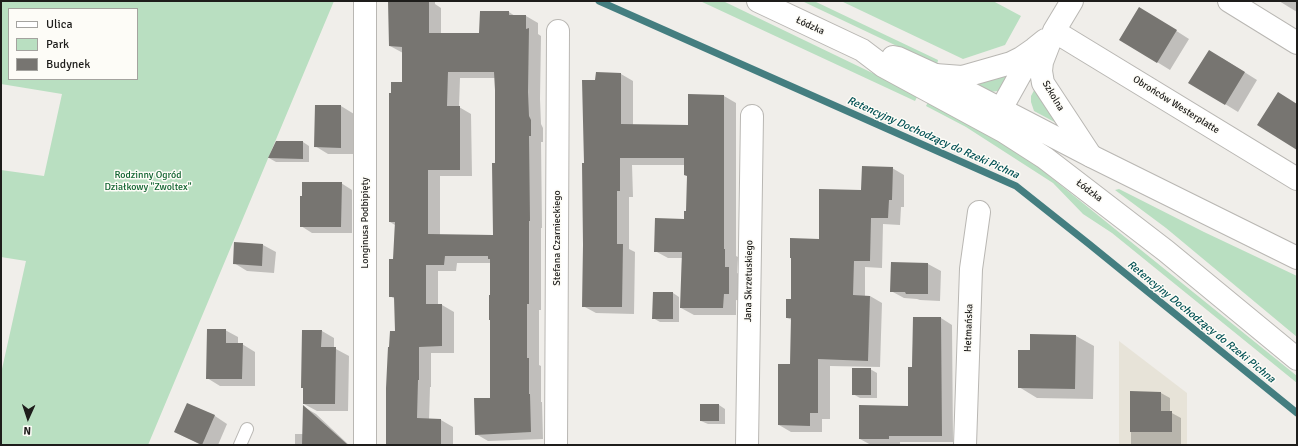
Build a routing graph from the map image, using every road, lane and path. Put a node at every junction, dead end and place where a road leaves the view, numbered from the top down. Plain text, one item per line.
1 (365, 1) edge
2 (758, 1) edge
3 (1072, 1) edge
4 (1229, 1) edge
5 (558, 31) dead end
6 (1054, 31) junction
7 (1297, 43) edge
8 (1035, 48) junction
9 (862, 50) junction
10 (935, 75) junction
11 (1001, 109) junction
12 (752, 116) dead end
13 (1003, 131) junction
14 (1091, 156) junction
15 (1297, 179) edge
16 (979, 212) dead end
17 (1297, 258) edge
18 (1297, 359) edge
19 (247, 429) dead end
20 (240, 445) edge
21 (365, 445) edge
22 (556, 445) edge
23 (747, 445) edge
24 (965, 445) edge

1 - 21 street, Longinusa Podbipięty
2 - 9 street, Łódzka
3 - 6 street, Szkolna
4 - 7 street
5 - 22 street, Stefana Czarnieckiego
6 - 8 street, Szkolna
6 - 14 street, Szkolna
6 - 15 street, Obrońców Westerplatte
8 - 10 street, Szkolna
8 - 11 street, Szkolna
9 - 10 street, Łódzka
9 - 13 street, Łódzka
10 - 11 street, Łódzka
11 - 13 street
11 - 14 street, Łódzka
12 - 23 street, Jana Skrzetuskiego
13 - 18 street, Łódzka
14 - 17 street, Łódzka
16 - 24 street, Hetmańska
19 - 20 lane

